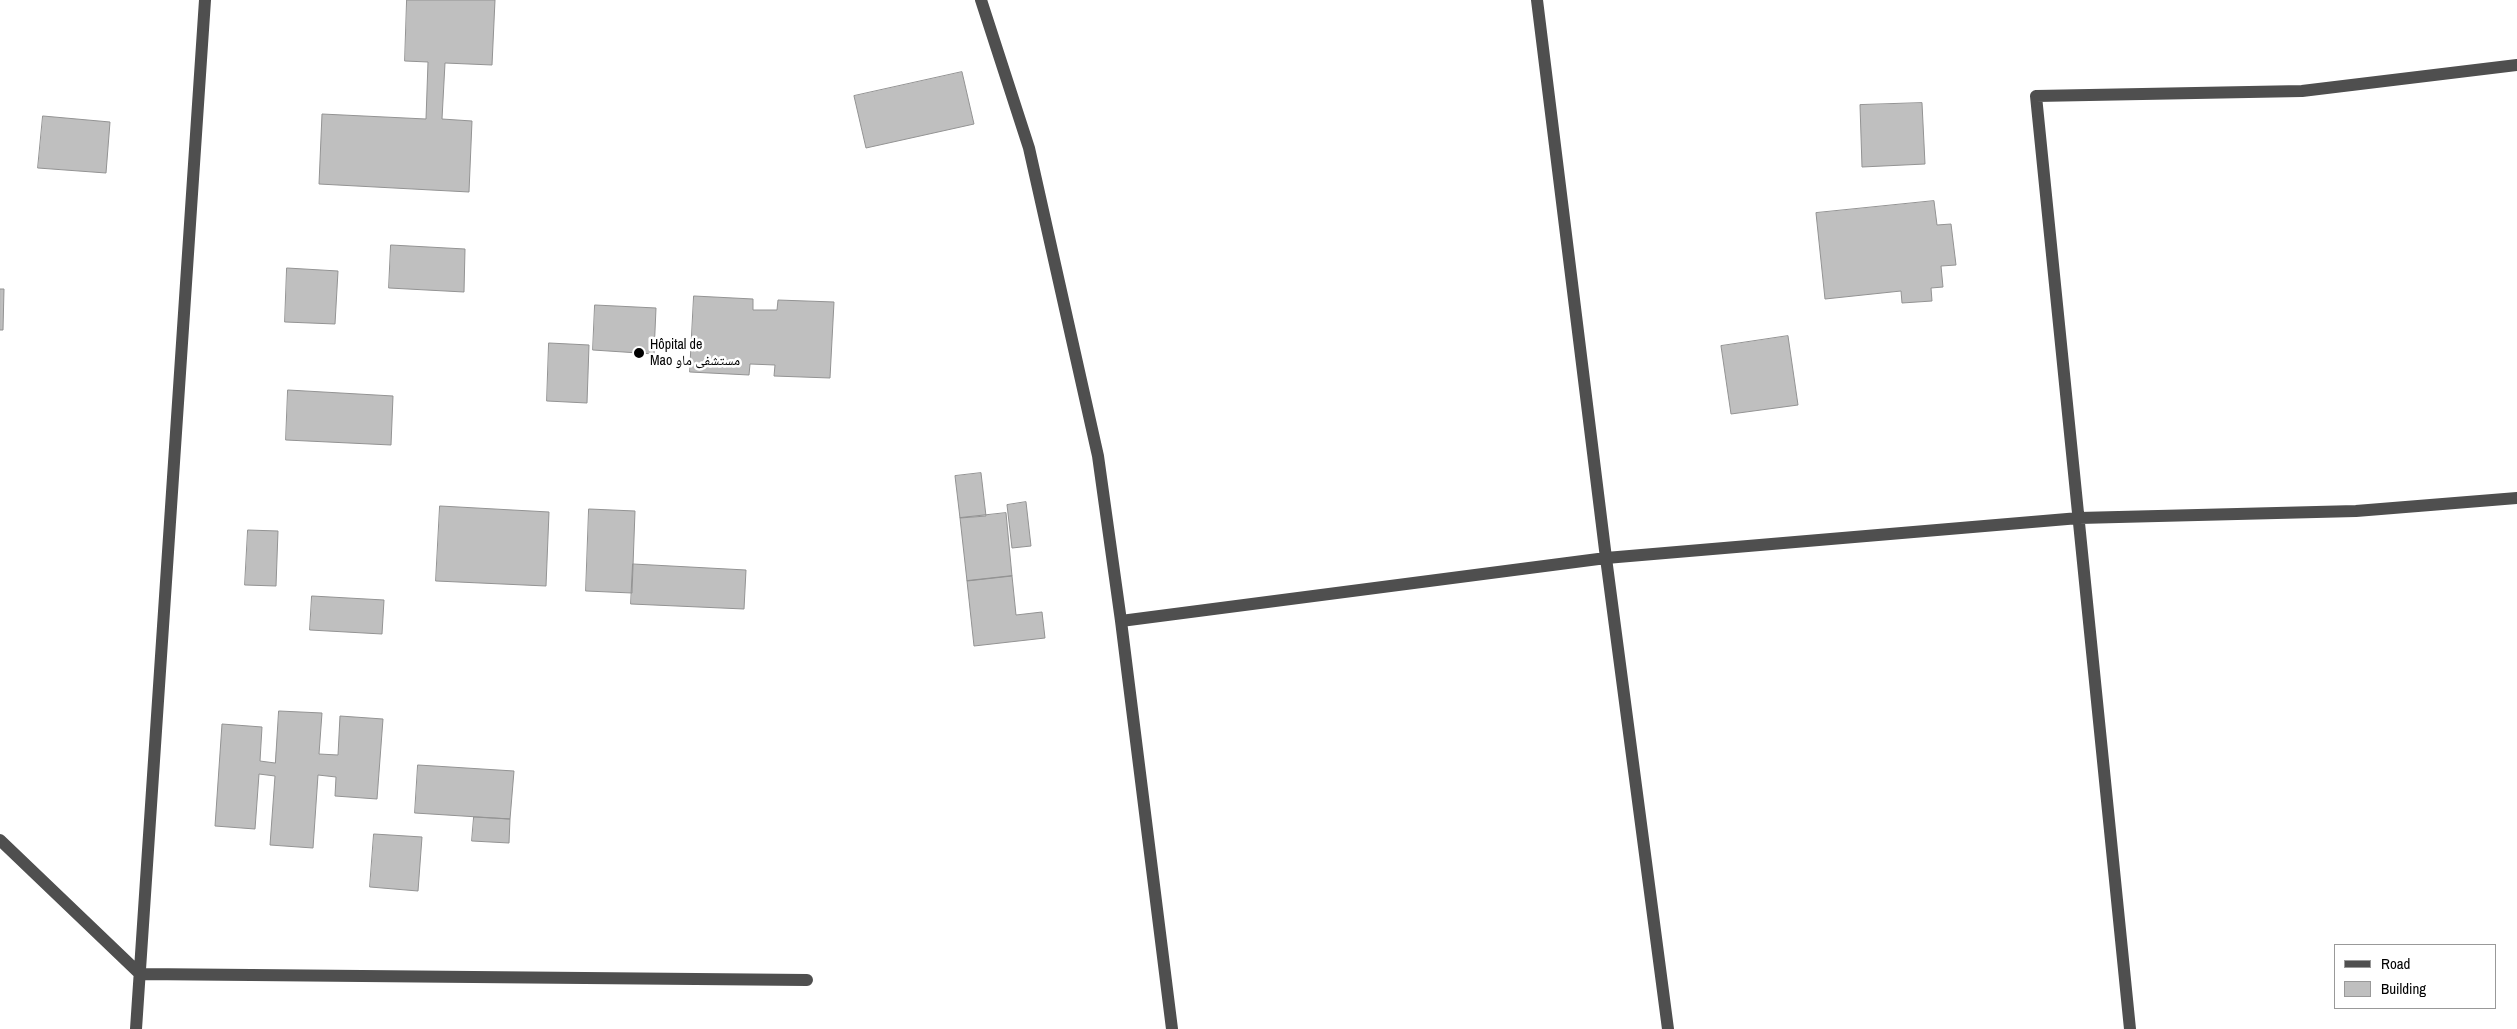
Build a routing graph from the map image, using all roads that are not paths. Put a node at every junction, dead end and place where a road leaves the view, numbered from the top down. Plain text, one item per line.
1 (204, 0) edge
2 (981, 0) edge
3 (1538, 0) edge
4 (2517, 65) edge
5 (2517, 498) edge
6 (2078, 518) junction
7 (1606, 558) junction
8 (1121, 621) junction
9 (0, 840) edge
10 (140, 974) junction
11 (807, 980) dead end
12 (136, 1029) edge
13 (1172, 1029) edge
14 (1668, 1029) edge
15 (2130, 1029) edge

1 - 10 street
2 - 8 street
3 - 7 street
4 - 6 street
5 - 6 street
6 - 7 street
6 - 15 street
7 - 8 street
7 - 14 street
8 - 13 street
9 - 10 street
10 - 11 street
10 - 12 street

